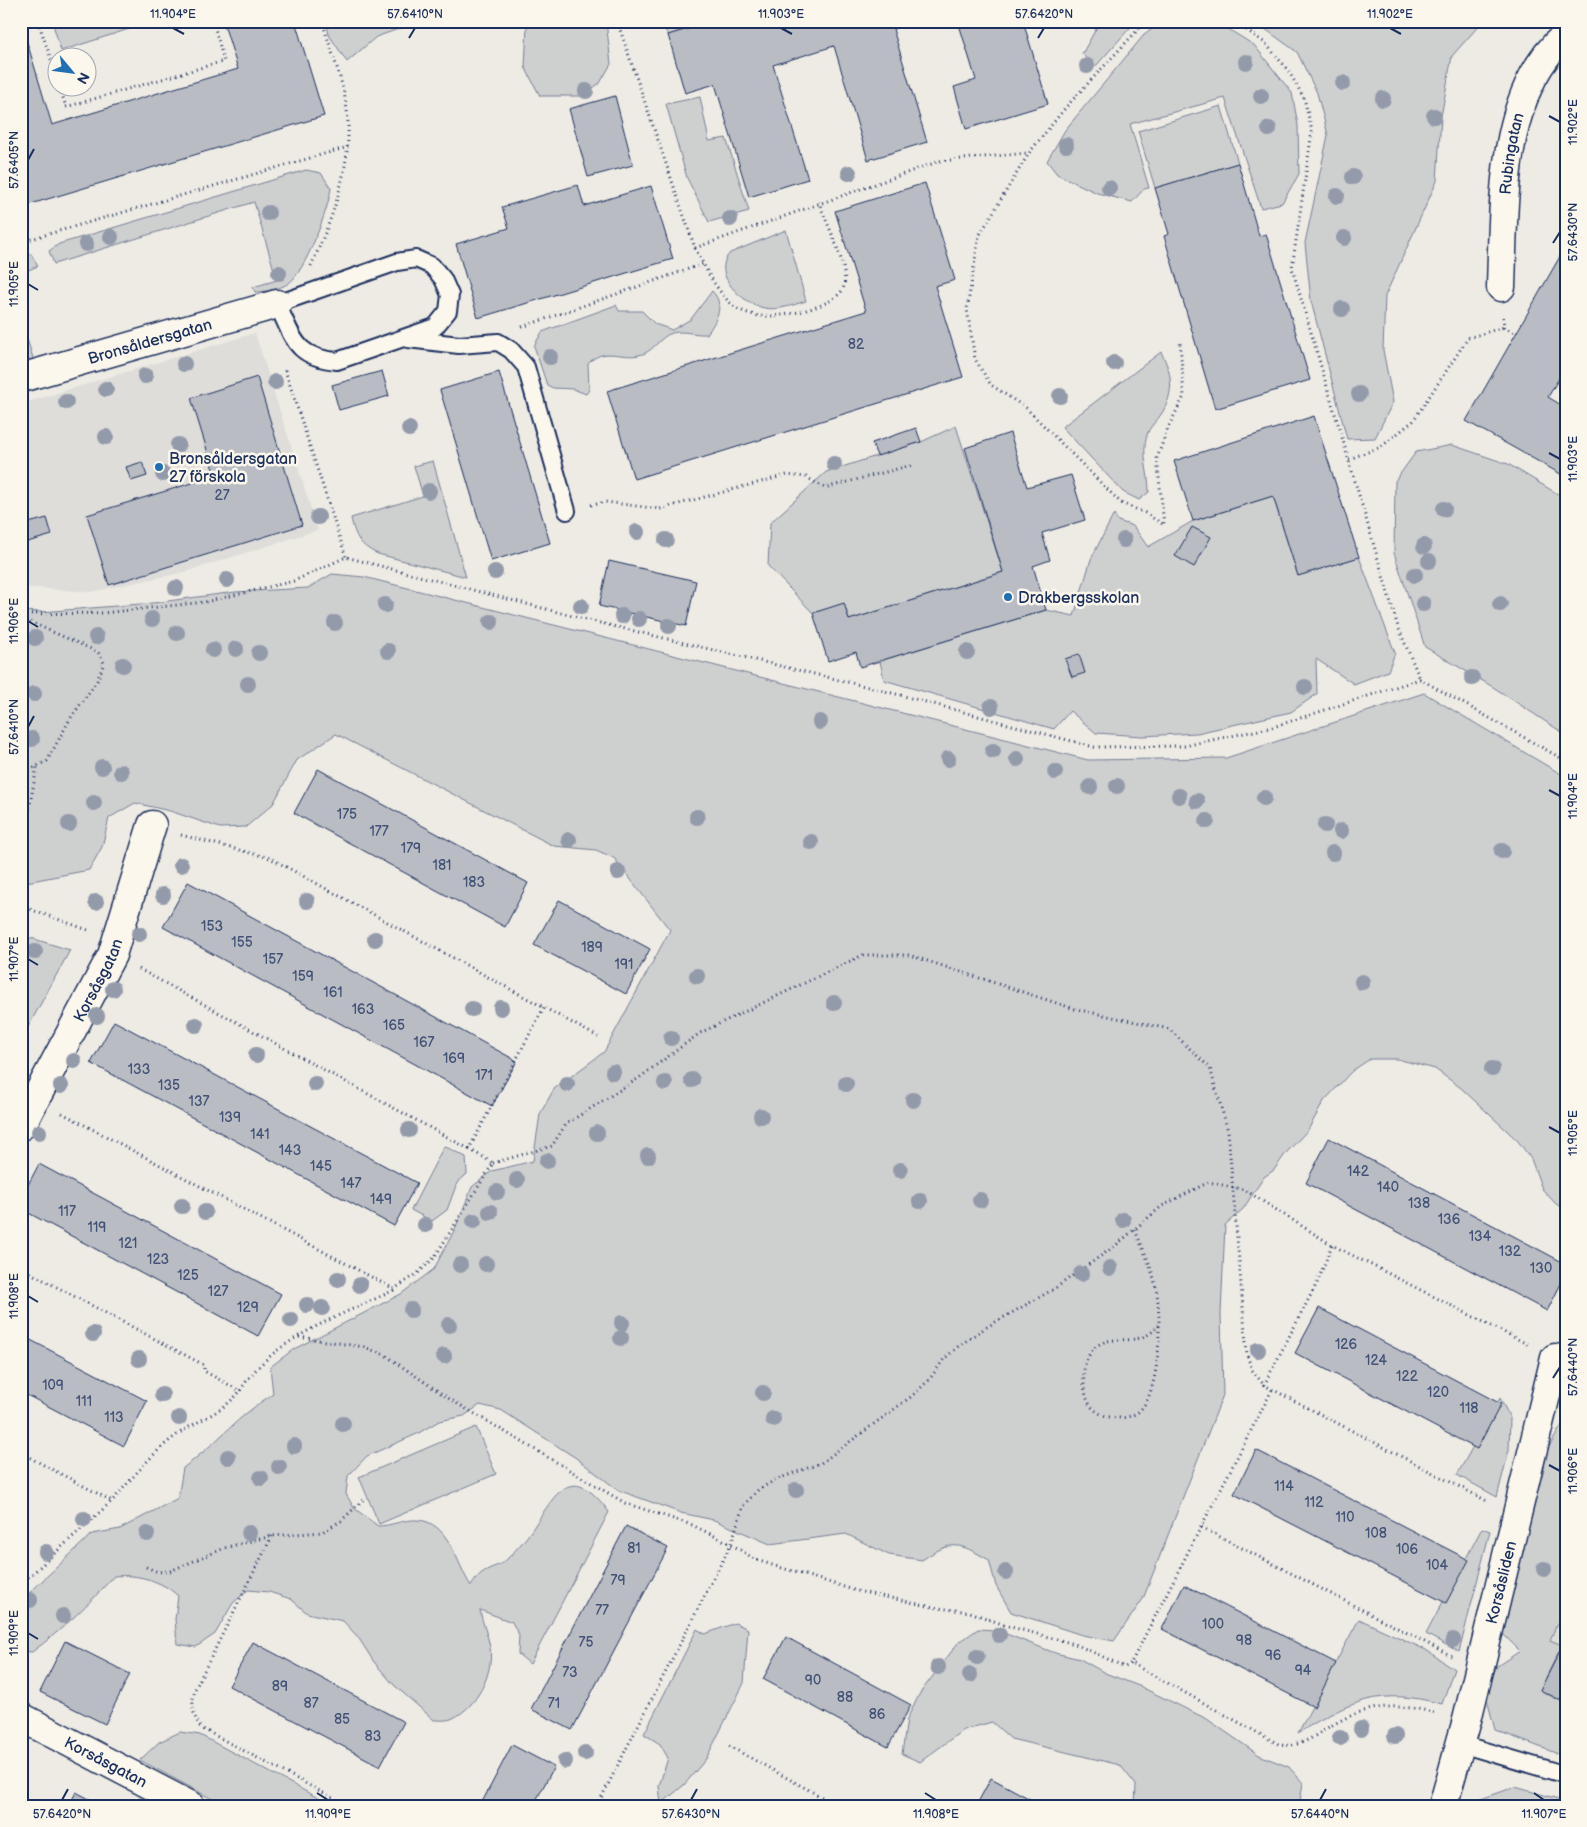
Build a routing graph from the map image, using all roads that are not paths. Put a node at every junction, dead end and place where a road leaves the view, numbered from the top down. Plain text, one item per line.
1 (1566, 35) edge
2 (1501, 287) dead end
3 (277, 304) junction
4 (403, 338) junction
5 (21, 378) edge
6 (567, 511) road end
7 (152, 825) road end
8 (21, 1126) edge
9 (1555, 1358) road end
10 (21, 1717) edge
11 (1464, 1732) junction
12 (1566, 1775) edge
13 (191, 1806) edge
14 (1443, 1806) edge

1 - 2 street, Rubingatan
3 - 4 lane, Bronsåldersgatan
3 - 4 lane, Bronsåldersgatan
3 - 5 street, Bronsåldersgatan
4 - 6 lane
7 - 8 street, Korsåsgatan
9 - 11 street, Korsåsliden
10 - 13 street, Korsåsgatan
11 - 12 lane
11 - 14 street, Korsåsliden

